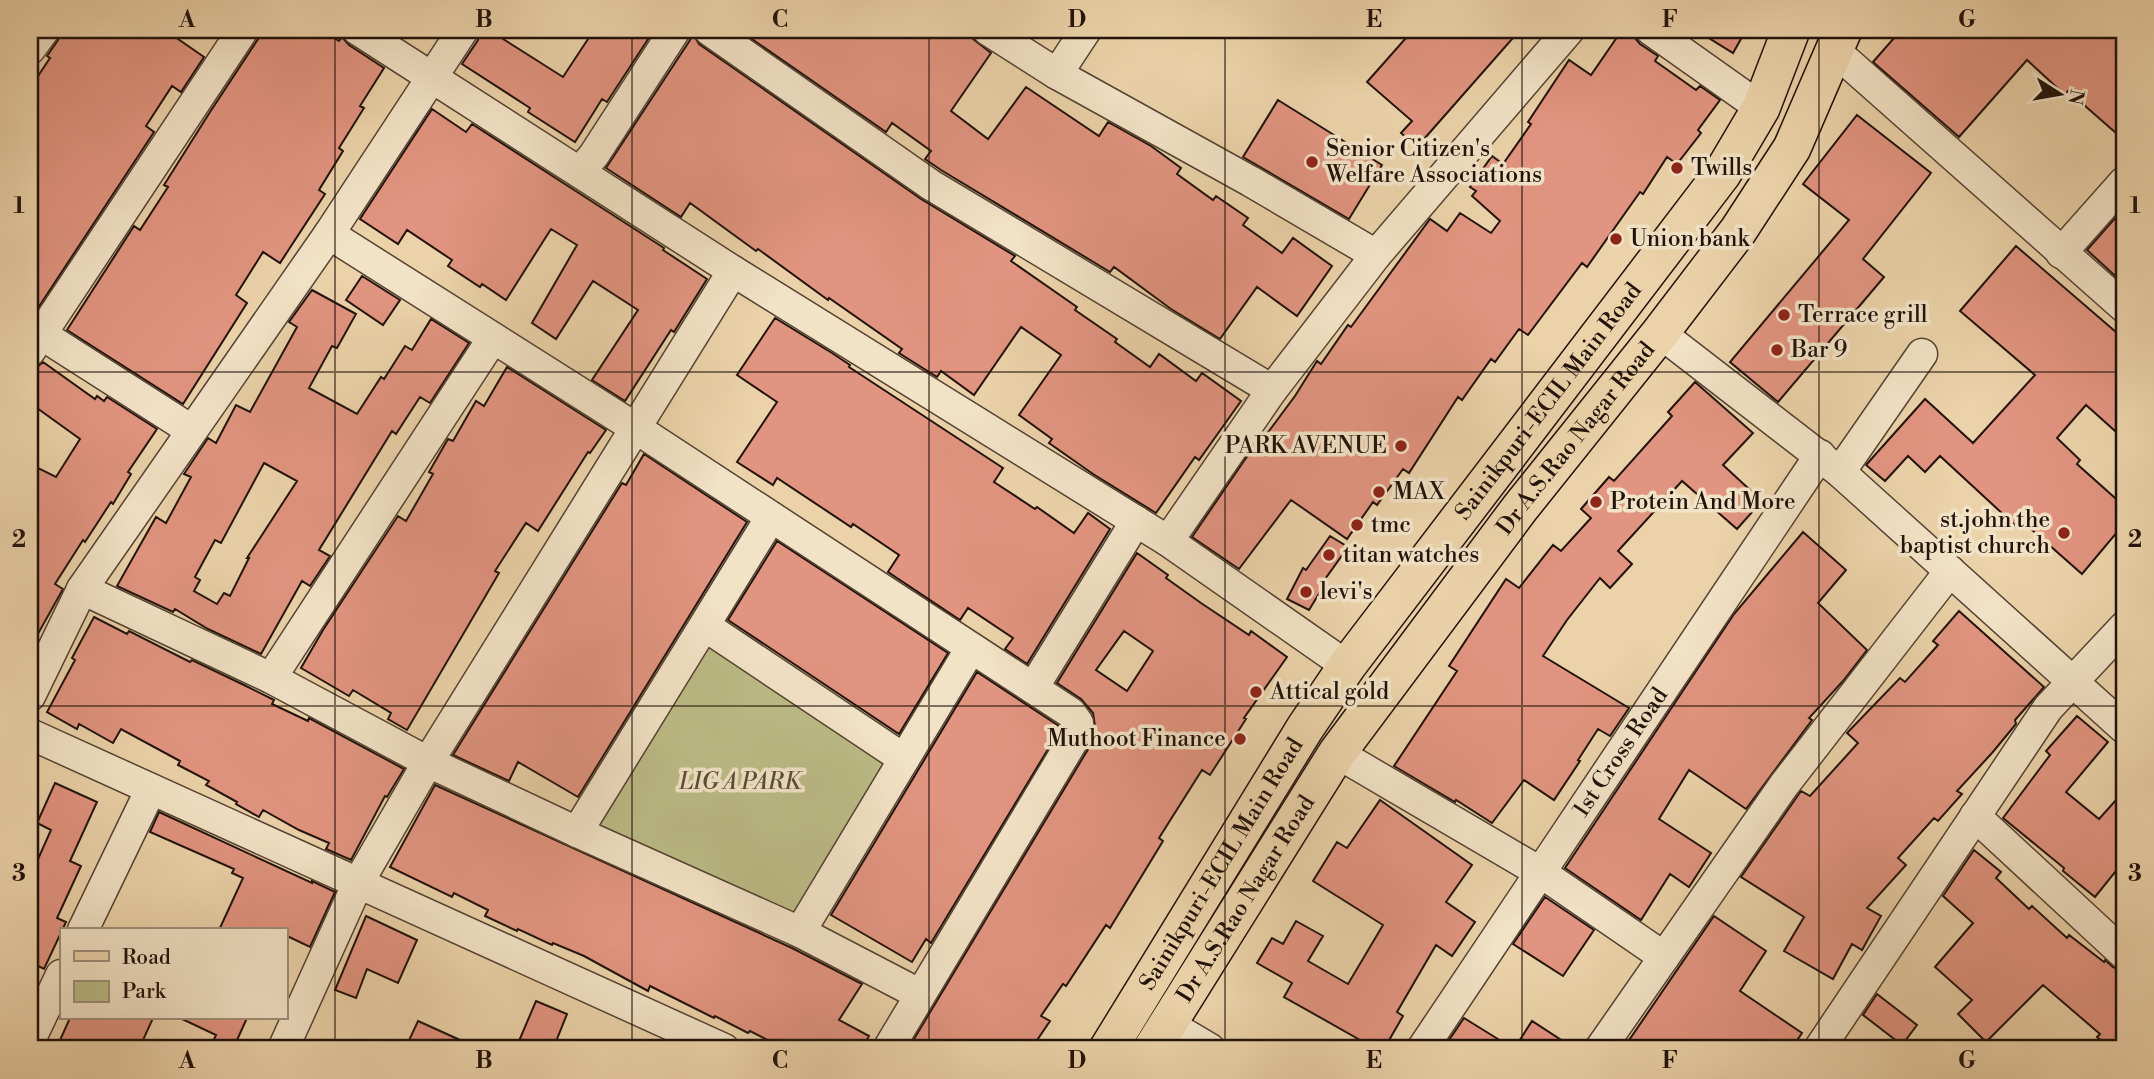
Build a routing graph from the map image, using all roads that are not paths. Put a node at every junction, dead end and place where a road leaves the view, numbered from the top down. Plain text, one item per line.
1 (44, 30) edge
2 (243, 30) edge
3 (358, 30) edge
4 (463, 30) edge
5 (675, 30) edge
6 (709, 30) edge
7 (988, 30) edge
8 (1086, 30) edge
9 (1569, 30) edge
10 (1651, 30) edge
11 (1791, 30) edge
12 (1839, 40) edge
13 (30, 49) edge
14 (1057, 74) junction
15 (432, 77) junction
16 (1762, 108) junction
17 (580, 172) junction
18 (2124, 182) edge
19 (329, 234) junction
20 (2061, 253) junction
21 (1376, 255) junction
22 (733, 271) junction
23 (2124, 307) edge
24 (1660, 333) junction
25 (33, 337) edge
26 (493, 338) junction
27 (1922, 354) dead end
28 (1272, 390) junction
29 (637, 429) junction
30 (191, 430) junction
31 (1830, 463) junction
32 (1487, 481) junction
33 (1520, 508) junction
34 (771, 517) junction
35 (1136, 521) junction
36 (1168, 541) junction
37 (1950, 571) junction
38 (82, 589) junction
39 (705, 625) junction
40 (2124, 627) edge
41 (971, 648) junction
42 (1347, 666) junction
43 (271, 678) junction
44 (2074, 682) junction
45 (1033, 688) junction
46 (30, 696) edge
47 (2124, 728) edge
48 (30, 734) edge
49 (1337, 753) junction
50 (904, 758) junction
51 (428, 762) junction
52 (151, 789) junction
53 (1975, 816) junction
54 (577, 832) junction
55 (1539, 872) junction
56 (358, 883) junction
57 (84, 928) edge
58 (800, 932) junction
59 (2124, 954) edge
60 (1664, 957) junction
61 (60, 977) edge
62 (919, 994) junction
63 (1160, 1036) edge
64 (30, 1040) edge
65 (283, 1049) edge
66 (724, 1049) edge
67 (888, 1049) edge
68 (1108, 1049) edge
69 (1210, 1049) edge
70 (1422, 1049) edge
71 (1600, 1049) edge
72 (1819, 1049) edge

1 - 13 street
2 - 25 street
3 - 15 street
4 - 15 street
5 - 17 street
6 - 28 street
7 - 14 street
8 - 14 street
9 - 21 street
10 - 16 street
11 - 16 main road, Sainikpuri-ECIL Main Road
12 - 20 street
12 - 24 main road, Dr A.S.Rao Nagar Road
14 - 21 street
15 - 17 street
15 - 19 street
16 - 32 main road, Sainikpuri-ECIL Main Road
17 - 22 street
18 - 20 street
19 - 26 street
19 - 30 street
20 - 23 street
21 - 28 street
22 - 29 street
22 - 35 street
24 - 31 street
24 - 33 main road, Dr A.S.Rao Nagar Road
25 - 30 street
26 - 29 street
26 - 43 street
27 - 31 street, 1st Cross Road
28 - 36 street
29 - 34 street
29 - 51 street
30 - 38 street
31 - 37 street
31 - 55 street, 1st Cross Road
32 - 33 main road
32 - 42 main road, Sainikpuri-ECIL Main Road
33 - 49 main road, Dr A.S.Rao Nagar Road
34 - 39 street
34 - 41 street
35 - 36 street
35 - 45 street
36 - 42 street
37 - 44 street
37 - 60 street
38 - 43 street
38 - 46 street
39 - 50 street
39 - 54 street
40 - 44 street
41 - 45 street
41 - 50 street
42 - 68 main road, Sainikpuri-ECIL Main Road
43 - 51 street
44 - 47 street
44 - 53 street
45 - 62 street
48 - 52 street
49 - 55 street
49 - 63 main road, Dr A.S.Rao Nagar Road
50 - 58 street
51 - 54 street
51 - 56 street
52 - 56 street
52 - 57 street
53 - 59 street
53 - 72 street
54 - 58 street
55 - 60 street
55 - 70 street, 1st Cross Road
56 - 65 street
56 - 66 street
58 - 62 street
60 - 71 street
61 - 64 street
62 - 67 street
63 - 69 street

